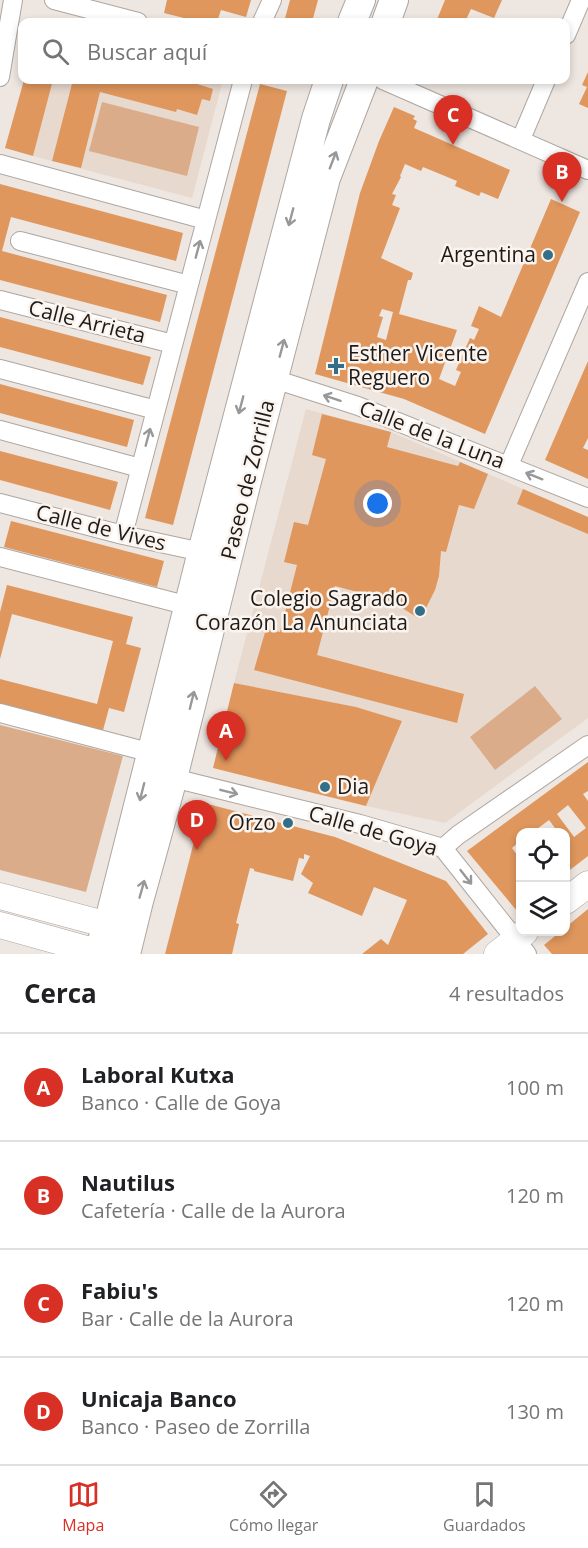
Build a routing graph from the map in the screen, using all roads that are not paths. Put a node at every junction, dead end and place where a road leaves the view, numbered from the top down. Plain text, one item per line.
1 (13, 0) edge
2 (54, 0) edge
3 (272, 0) edge
4 (361, 0) edge
5 (394, 0) edge
6 (581, 0) edge
7 (128, 13) edge
8 (264, 18) edge
9 (354, 18) edge
10 (387, 18) edge
11 (570, 26) edge
12 (0, 76) edge
13 (242, 84) edge
14 (328, 84) edge
15 (362, 84) edge
16 (392, 84) edge
17 (544, 84) edge
18 (520, 139) junction
19 (0, 164) edge
20 (588, 170) edge
21 (206, 220) junction
22 (20, 241) dead end
23 (588, 282) edge
24 (189, 285) junction
25 (0, 300) edge
26 (173, 344) junction
27 (0, 369) edge
28 (274, 380) junction
29 (156, 410) junction
30 (0, 430) edge
31 (509, 465) junction
32 (140, 468) junction
33 (588, 498) edge
34 (1, 509) edge
35 (123, 534) junction
36 (202, 552) junction
37 (0, 557) edge
38 (189, 606) junction
39 (0, 713) edge
40 (588, 745) edge
41 (152, 753) junction
42 (173, 778) junction
43 (443, 848) junction
44 (588, 884) edge
45 (0, 896) edge
46 (570, 898) edge
47 (0, 925) edge
48 (108, 925) junction
49 (516, 945) edge
50 (127, 950) edge
51 (97, 953) edge

1 - 12 street
2 - 7 street
3 - 8 street
4 - 9 main road
5 - 10 main road
6 - 11 street
13 - 21 street
14 -> 36 main road, Paseo de Zorrilla
28 -> 15 main road, Paseo de Zorrilla
16 - 18 street
17 - 18 street
18 - 20 street
19 - 21 street
24 -> 21 street
22 - 24 street
23 - 31 street
24 - 26 street
25 - 26 street, Calle Arrieta
26 - 29 street
27 - 29 street
31 -> 28 street, Calle de la Luna
42 -> 28 main road, Paseo de Zorrilla
32 -> 29 street
30 - 32 street
33 -> 31 street, Calle de la Luna
32 - 35 street
34 - 35 street, Calle de Vives
35 - 36 street, Calle de Vives
36 - 38 main road, Paseo de Zorrilla
37 - 38 street
38 - 41 main road, Paseo de Zorrilla
39 - 41 street
40 - 43 street
41 -> 48 main road, Paseo de Zorrilla
42 -> 43 street, Calle de Goya
50 -> 42 main road, Paseo de Zorrilla
43 -> 49 street, Calle de Goya
44 - 46 main road
45 - 48 main road
47 - 51 main road
48 - 50 main road
48 - 51 main road, Paseo de Zorrilla
50 - 51 main road

